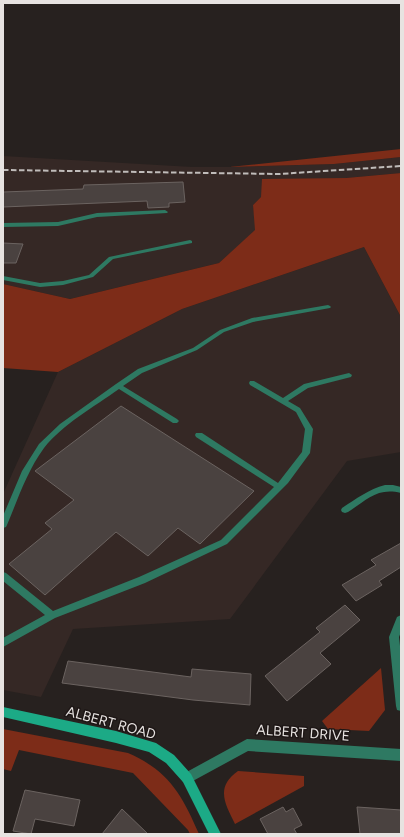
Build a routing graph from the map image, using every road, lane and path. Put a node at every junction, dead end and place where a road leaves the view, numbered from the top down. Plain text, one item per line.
1 (165, 212) dead end
2 (3, 226) edge
3 (190, 242) dead end
4 (3, 278) edge
5 (328, 307) dead end
6 (349, 375) dead end
7 (252, 383) dead end
8 (118, 386) junction
9 (283, 401) junction
10 (176, 421) dead end
11 (199, 435) dead end
12 (279, 487) junction
13 (401, 490) edge
14 (345, 510) dead end
15 (3, 525) edge
16 (3, 576) edge
17 (52, 615) junction
18 (401, 620) edge
19 (3, 643) edge
20 (401, 706) edge
21 (3, 712) edge
22 (401, 755) edge
23 (187, 778) junction
24 (215, 834) edge

1 - 2 lane
3 - 4 lane
5 - 8 lane
6 - 9 lane
7 - 9 lane
8 - 10 lane
8 - 15 lane
9 - 12 lane
11 - 12 lane
12 - 17 lane
13 - 14 lane
16 - 17 lane
17 - 19 lane
18 - 20 street
21 - 23 street, ALBERT ROAD
22 - 23 street, ALBERT DRIVE
23 - 24 street, ALBERT ROAD

